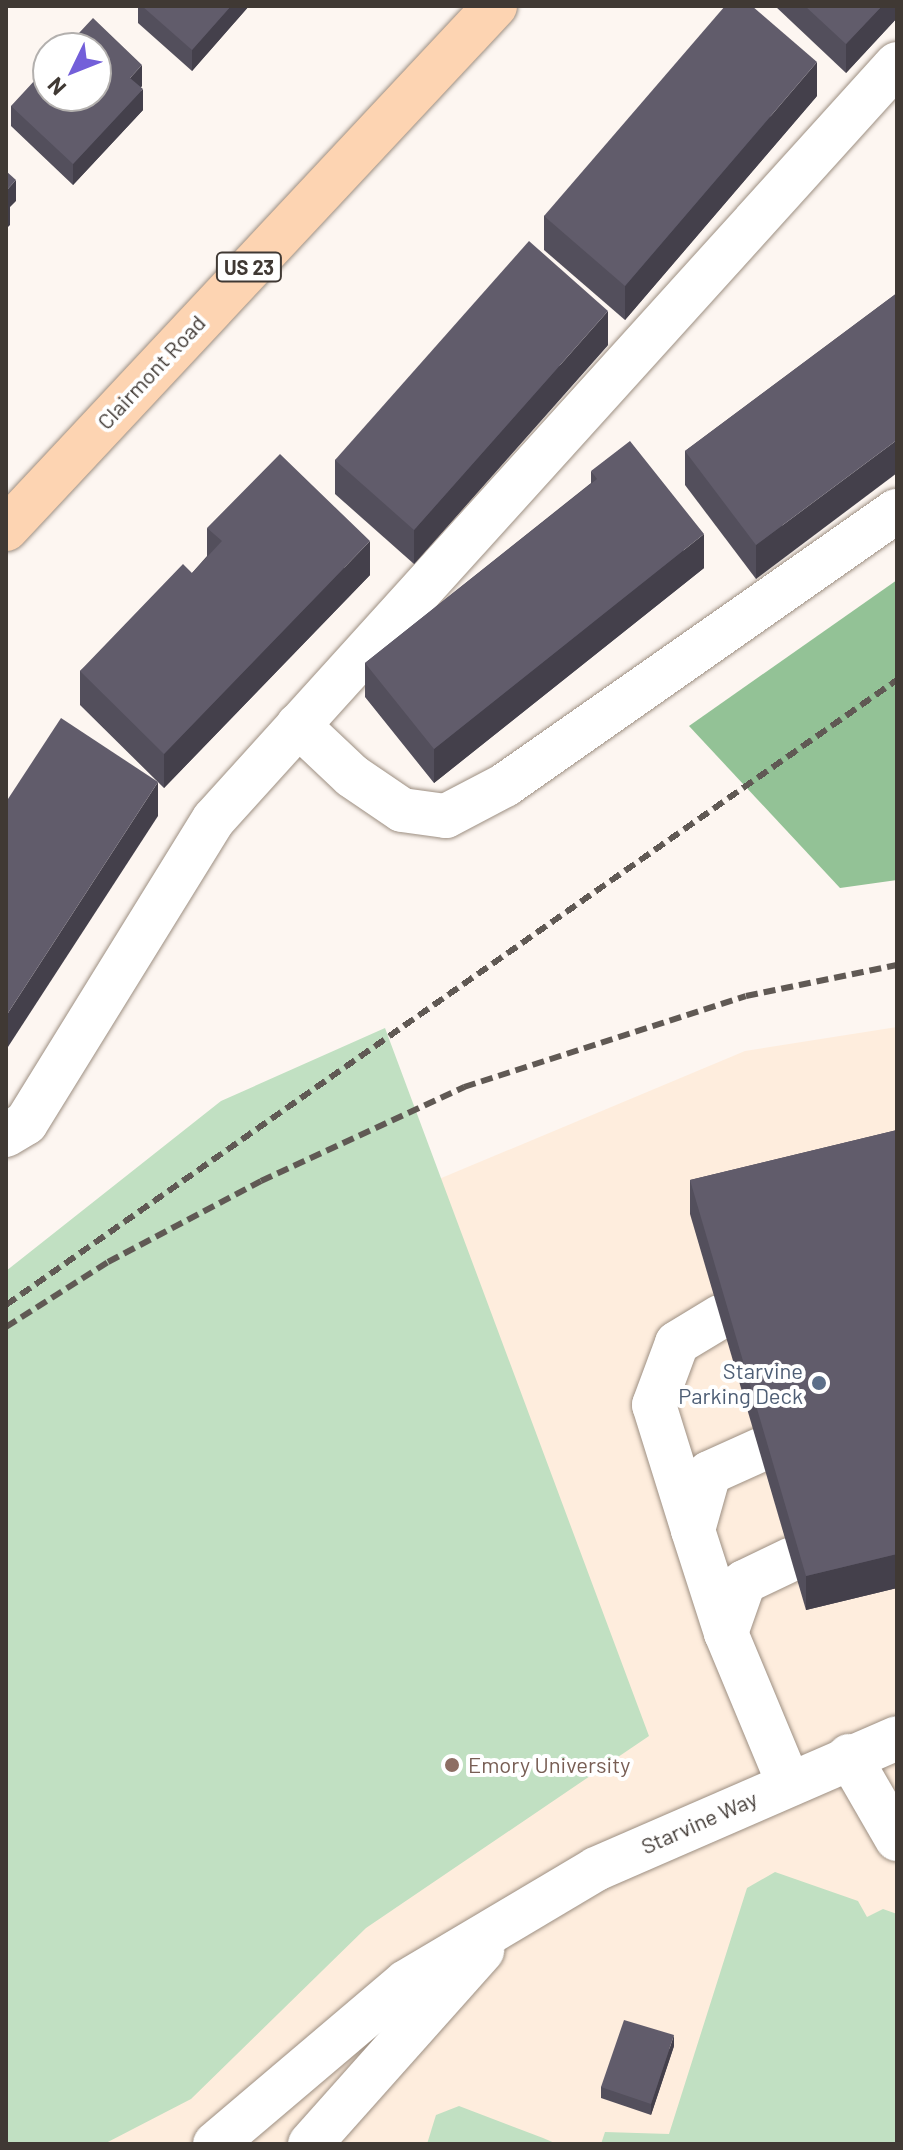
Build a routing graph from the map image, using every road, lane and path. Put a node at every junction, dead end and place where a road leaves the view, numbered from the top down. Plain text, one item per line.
1 (495, 6) edge
2 (897, 64) edge
3 (897, 511) edge
4 (6, 529) edge
5 (298, 725) junction
6 (6, 1135) edge
7 (720, 1317) edge
8 (760, 1450) edge
9 (693, 1530) junction
10 (792, 1559) edge
11 (726, 1633) junction
12 (897, 1738) edge
13 (849, 1756) junction
14 (788, 1782) junction
15 (897, 1839) edge
16 (508, 1922) junction
17 (215, 2144) edge
18 (310, 2144) edge

1 - 4 main road, Clairmont Road / US 23
2 - 5 street
3 - 5 street
5 - 6 street
7 - 9 street
8 - 9 street
9 - 11 street
10 - 11 street
11 - 14 street
12 - 13 street, Starvine Way
13 - 14 street, Starvine Way
13 - 15 street
14 - 16 street, Starvine Way
16 - 17 street, Starvine Way
16 - 18 street, Starvine Way

